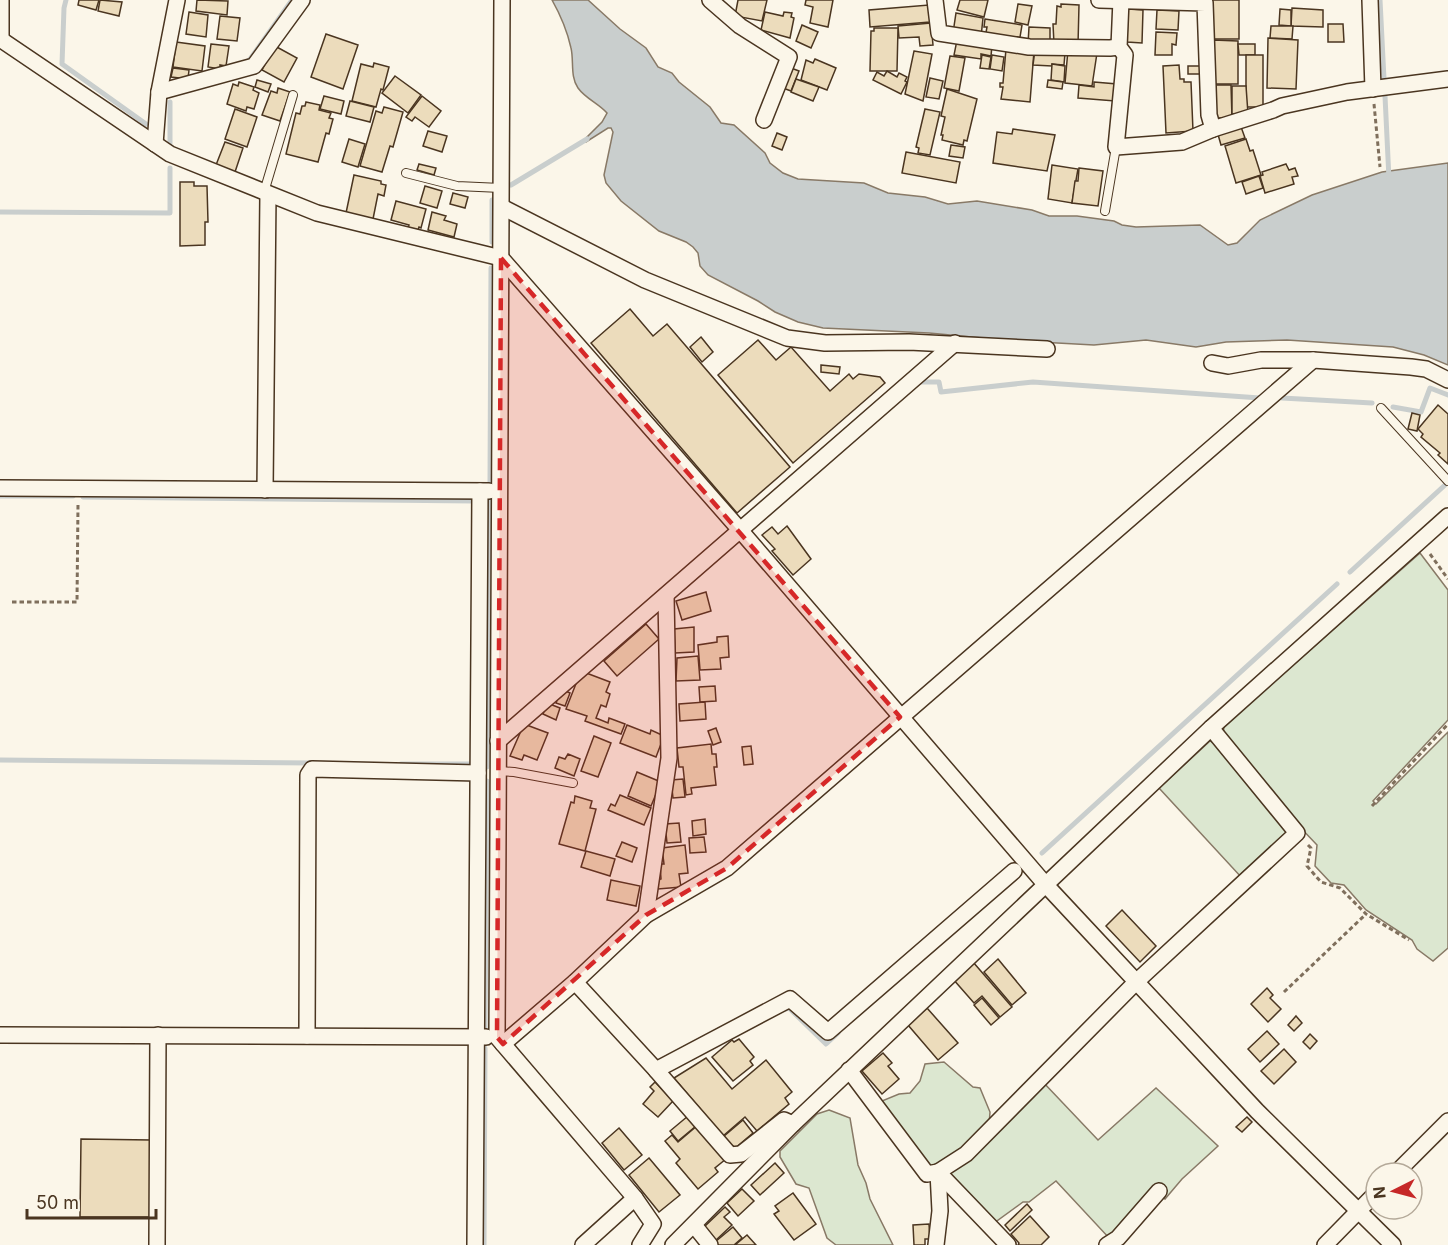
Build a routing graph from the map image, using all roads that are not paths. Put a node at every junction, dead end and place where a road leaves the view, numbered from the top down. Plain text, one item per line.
1 (1, 0) edge
2 (177, 0) edge
3 (302, 0) edge
4 (502, 0) edge
5 (710, 0) edge
6 (935, 0) edge
7 (1100, 0) edge
8 (1370, 0) edge
9 (1120, 1) edge
10 (1205, 2) edge
11 (0, 39) edge
12 (1119, 47) junction
13 (1448, 79) edge
14 (1373, 89) junction
15 (159, 92) junction
16 (293, 95) dead end
17 (764, 120) dead end
18 (1213, 129) junction
19 (155, 144) junction
20 (1116, 147) junction
21 (406, 173) dead end
22 (501, 188) junction
23 (266, 193) junction
24 (502, 207) junction
25 (1105, 211) dead end
26 (501, 258) junction
27 (955, 344) junction
28 (1047, 349) dead end
29 (1313, 360) junction
30 (1212, 363) dead end
31 (1448, 380) edge
32 (1381, 408) dead end
33 (1448, 481) edge
34 (0, 488) edge
35 (265, 490) junction
36 (480, 491) junction
37 (501, 491) junction
38 (1448, 516) edge
39 (740, 530) junction
40 (666, 596) junction
41 (900, 717) junction
42 (1211, 728) junction
43 (498, 741) junction
44 (498, 771) junction
45 (478, 773) junction
46 (573, 783) dead end
47 (1014, 871) dead end
48 (1045, 884) junction
49 (645, 915) junction
50 (574, 982) junction
51 (1136, 982) junction
52 (0, 1035) edge
53 (158, 1035) junction
54 (307, 1036) junction
55 (476, 1037) junction
56 (500, 1041) junction
57 (656, 1070) junction
58 (849, 1071) junction
59 (1448, 1121) edge
60 (794, 1124) junction
61 (1408, 1161) edge
62 (938, 1172) junction
63 (1160, 1191) dead end
64 (635, 1198) junction
65 (1364, 1205) edge
66 (1358, 1211) junction
67 (694, 1226) junction
68 (157, 1245) edge
69 (475, 1245) edge
70 (583, 1245) edge
71 (640, 1245) edge
72 (673, 1245) edge
73 (710, 1245) edge
74 (936, 1245) edge
75 (1008, 1245) edge
76 (1107, 1245) edge
77 (1325, 1245) edge
78 (1393, 1245) edge

1 - 11 street
2 - 15 street
3 - 15 street
4 - 22 street
5 - 17 street
6 - 12 street
7 - 9 street
8 - 14 street
9 - 10 street
9 - 12 street
10 - 18 street
11 - 19 street
12 - 20 street
13 - 14 street
14 - 18 street
15 - 19 street
16 - 23 lane
18 - 20 street
19 - 23 street
20 - 25 lane
21 - 22 lane
22 - 24 street
23 - 26 street
23 - 35 street
24 - 26 street
24 - 27 street
26 - 37 street
26 - 39 street
27 - 28 street
27 - 39 street
29 - 30 street
29 - 31 street
29 - 41 street
32 - 33 lane
34 - 35 street
35 - 36 street
36 - 37 street
36 - 45 street
37 - 43 street
38 - 42 street
39 - 40 street
39 - 41 street
40 - 43 street
40 - 49 street
41 - 48 street
41 - 49 street
42 - 48 street
42 - 51 street
43 - 44 street
44 - 46 lane
44 - 56 street
45 - 54 street
45 - 55 street
47 - 57 street
48 - 51 street
48 - 58 street
49 - 50 street
50 - 56 street
50 - 57 street
51 - 62 street
51 - 66 street
52 - 53 street
53 - 54 street
53 - 68 street
54 - 55 street
55 - 56 street
55 - 69 street
56 - 64 street
57 - 60 street
58 - 60 street
58 - 62 street
59 - 61 street
60 - 67 street
62 - 74 street
62 - 75 street
63 - 76 street
64 - 70 street
64 - 71 street
65 - 66 street
66 - 77 street
66 - 78 street
67 - 72 street
67 - 73 street

